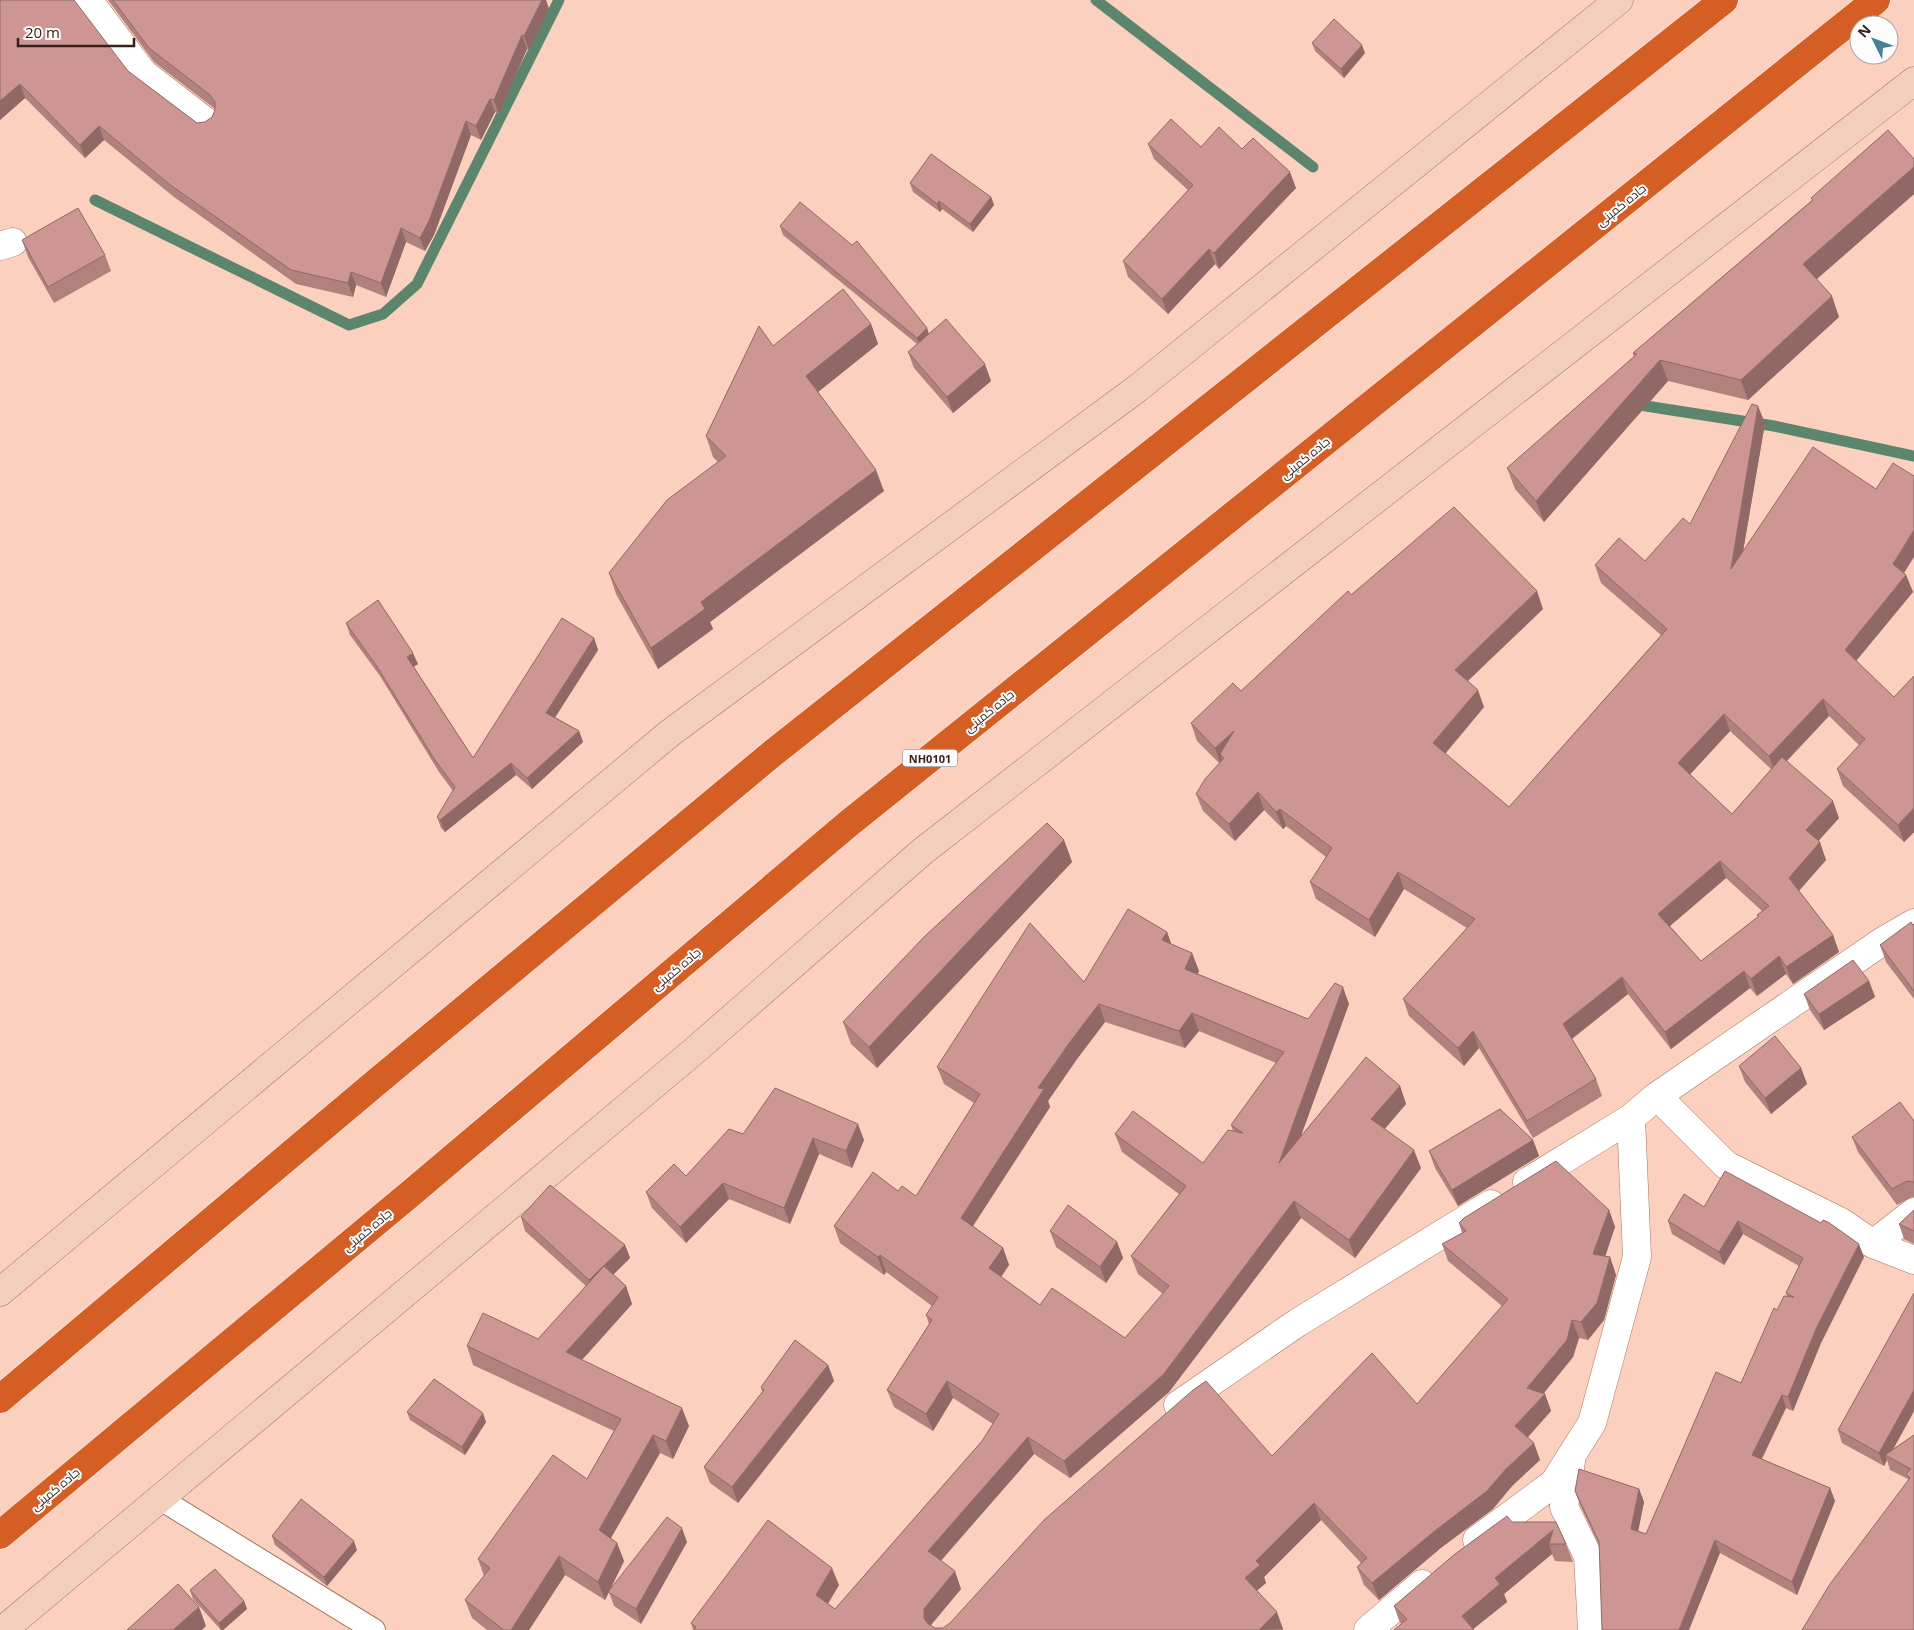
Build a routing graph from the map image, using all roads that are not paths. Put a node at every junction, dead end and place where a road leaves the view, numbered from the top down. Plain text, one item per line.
1 (88, 0) edge
2 (1619, 0) edge
3 (1724, 0) edge
4 (1876, 0) edge
5 (1914, 81) edge
6 (205, 120) edge
7 (1914, 924) edge
8 (1658, 1096) junction
9 (1631, 1118) junction
10 (1914, 1212) edge
11 (1873, 1244) junction
12 (1914, 1260) edge
13 (0, 1292) edge
14 (0, 1399) edge
15 (1160, 1421) edge
16 (1572, 1453) junction
17 (159, 1498) junction
18 (0, 1535) edge
19 (1460, 1553) edge
20 (1438, 1571) edge
21 (3, 1630) edge
22 (374, 1630) edge
23 (1368, 1630) edge
24 (1592, 1630) edge

1 - 6 street
2 - 13 street
3 - 14 highway
4 - 18 highway, جاده کمپنی / NH0101
5 - 17 street
7 - 8 street
8 - 9 street
8 - 11 street
9 - 15 street
9 - 16 street
10 - 11 street
11 - 12 street
16 - 19 street
16 - 24 street
17 - 21 street
17 - 22 lane
20 - 23 street

